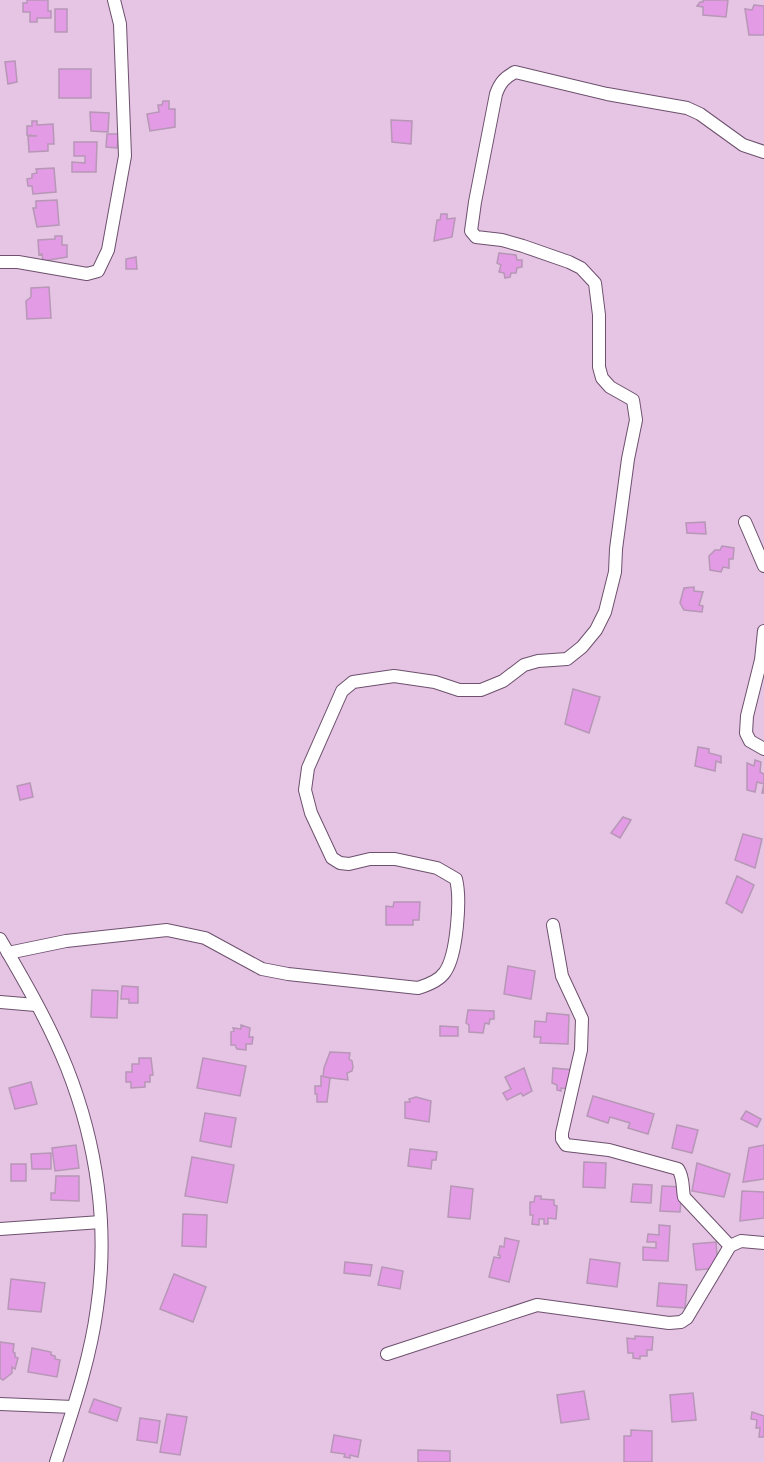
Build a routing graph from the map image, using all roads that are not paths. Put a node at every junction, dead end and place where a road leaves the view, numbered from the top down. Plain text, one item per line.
1 (114, 0) edge
2 (764, 152) edge
3 (0, 262) edge
4 (745, 522) dead end
5 (764, 566) edge
6 (764, 631) edge
7 (764, 749) edge
8 (553, 925) dead end
9 (0, 939) edge
10 (8, 952) junction
11 (0, 1002) edge
12 (36, 1005) junction
13 (101, 1222) junction
14 (0, 1229) edge
15 (764, 1243) edge
16 (730, 1246) junction
17 (387, 1354) dead end
18 (0, 1404) edge
19 (73, 1407) junction
20 (56, 1462) edge

1 - 3 street
2 - 10 street
4 - 5 street
6 - 7 street
8 - 16 street
9 - 10 street
10 - 12 street
11 - 12 street
12 - 13 street
13 - 14 street
13 - 19 street
15 - 16 street
16 - 17 street
18 - 19 street
19 - 20 street

